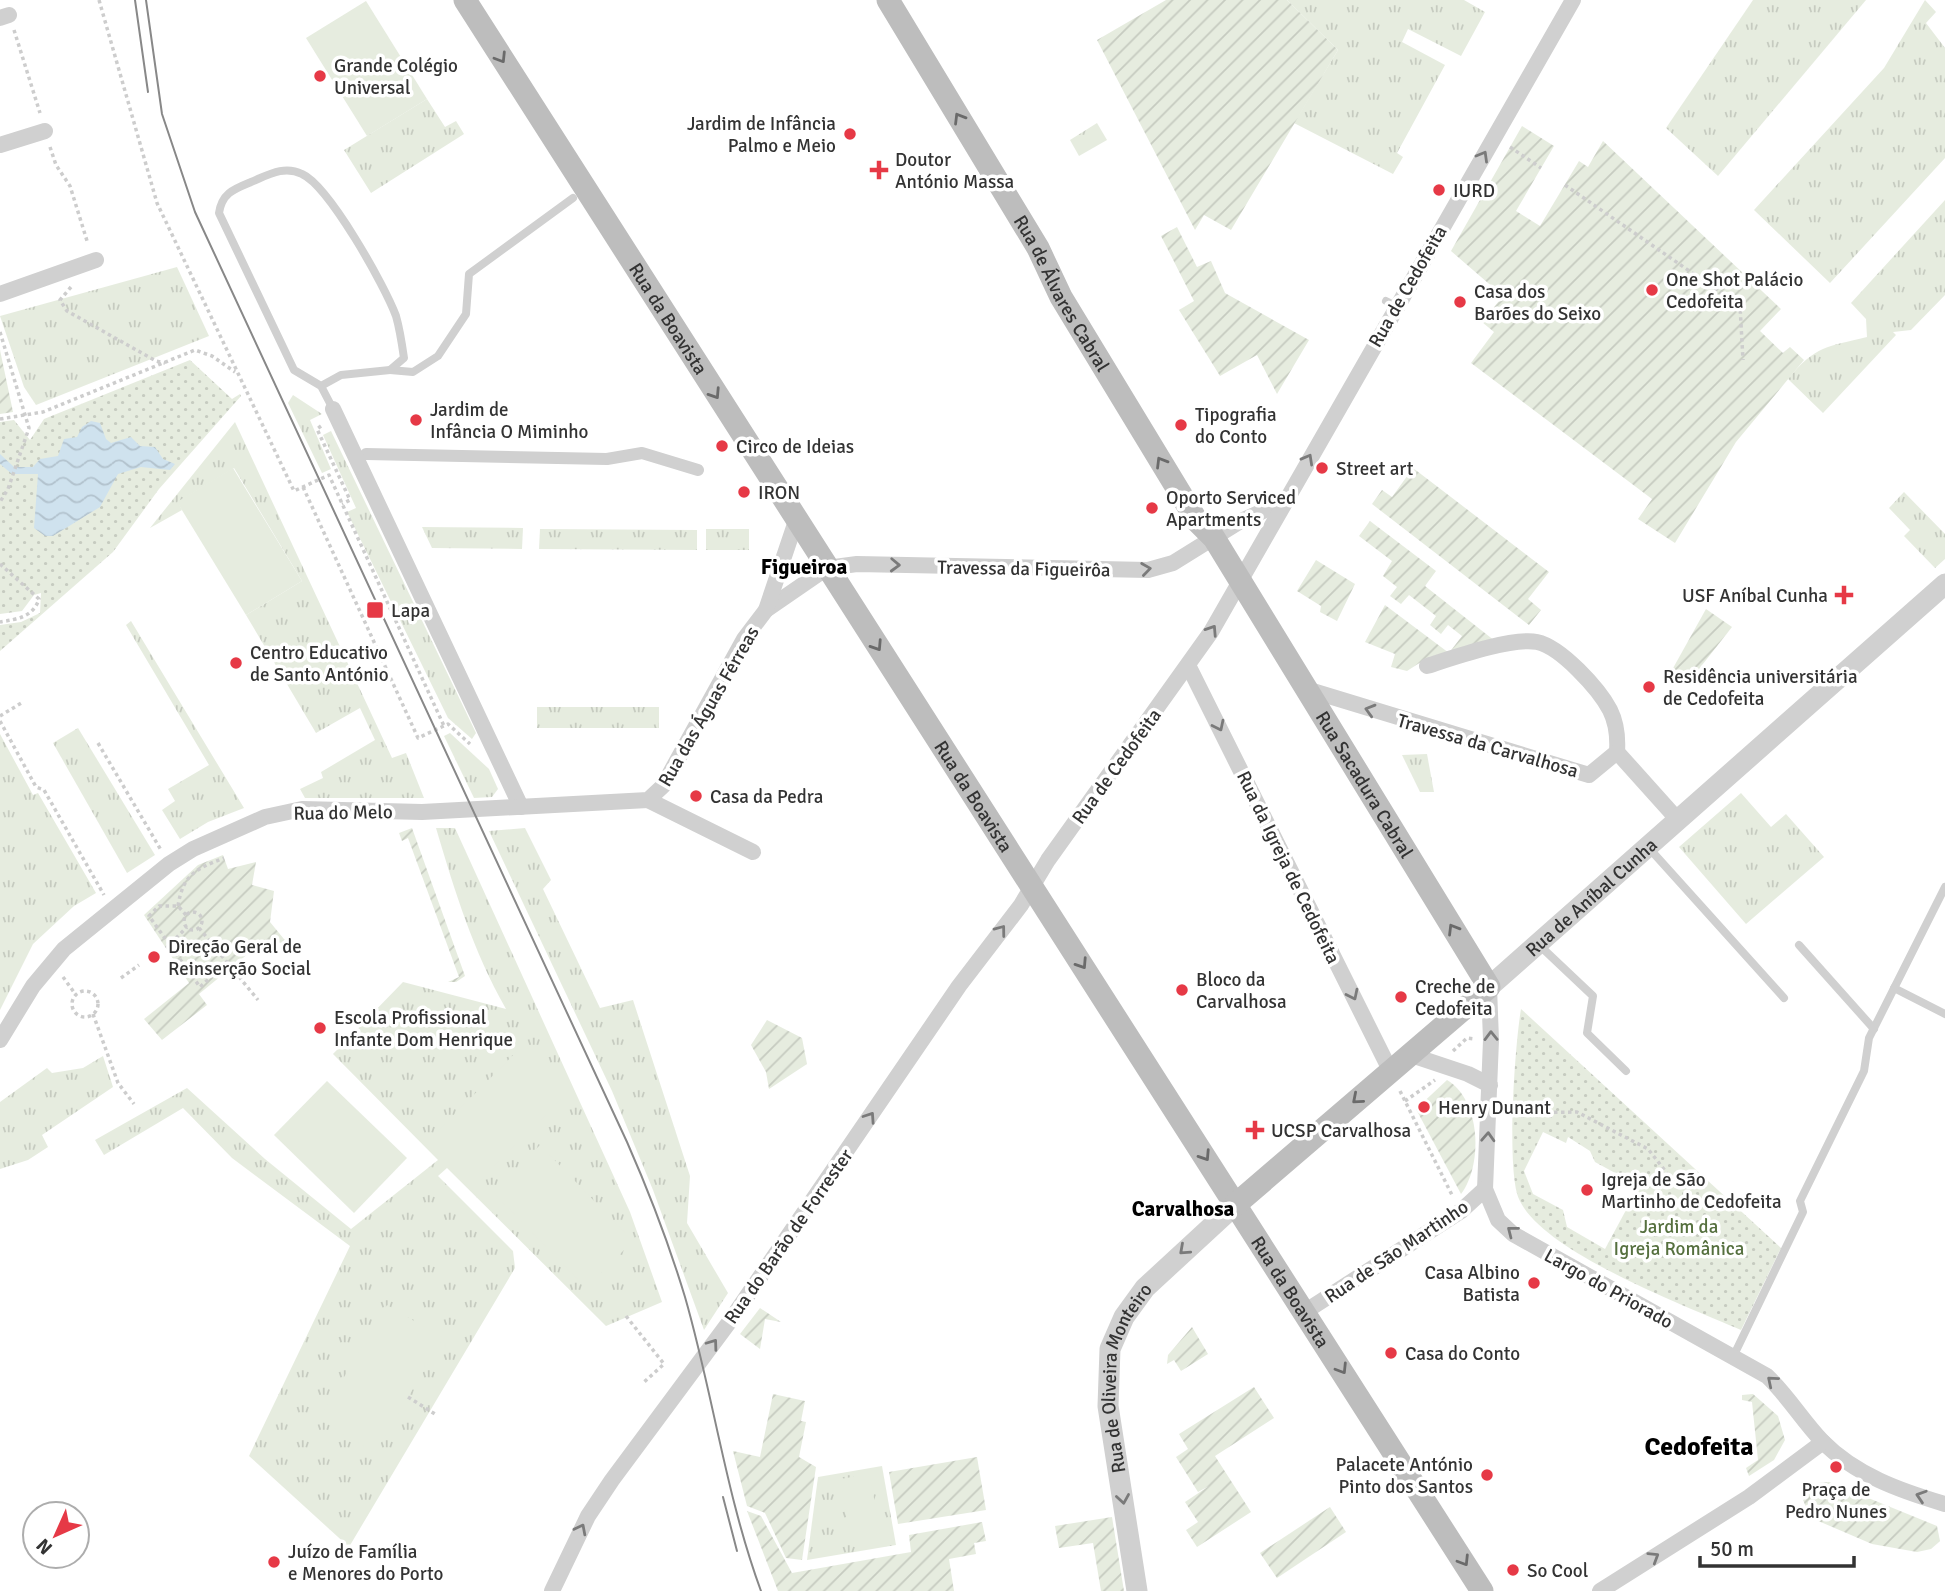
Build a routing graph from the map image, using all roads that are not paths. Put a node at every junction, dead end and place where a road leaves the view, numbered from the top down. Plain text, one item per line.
1 (465, 0) edge
2 (888, 0) edge
3 (1573, 0) edge
4 (47, 138) road end
5 (0, 145) edge
6 (573, 198) dead end
7 (93, 255) road end
8 (0, 293) edge
9 (390, 370) junction
10 (321, 386) junction
11 (329, 417) joint
12 (366, 454) dead end
13 (698, 470) dead end
14 (1285, 501) junction
15 (796, 521) junction
16 (1213, 538) junction
17 (827, 568) junction
18 (1240, 583) junction
19 (1945, 584) edge
20 (766, 610) junction
21 (1188, 665) junction
22 (1427, 666) dead end
23 (1306, 689) junction
24 (1617, 752) junction
25 (648, 800) junction
26 (521, 807) junction
27 (1678, 820) junction
28 (1647, 847) junction
29 (753, 852) dead end
30 (1032, 886) junction
31 (1945, 887) edge
32 (1538, 944) junction
33 (1799, 945) dead end
34 (1489, 987) junction
35 (1894, 988) junction
36 (1784, 998) dead end
37 (1945, 1014) edge
38 (1874, 1029) junction
39 (0, 1040) edge
40 (1408, 1054) junction
41 (1390, 1070) junction
42 (1626, 1071) dead end
43 (1490, 1086) junction
44 (1485, 1189) junction
45 (1235, 1205) junction
46 (1306, 1311) junction
47 (1734, 1355) junction
48 (1823, 1442) junction
49 (1945, 1504) edge
50 (552, 1591) edge
51 (1137, 1591) edge
52 (1482, 1591) edge
53 (1600, 1591) edge

1 -> 15 main road, Rua da Boavista
16 -> 2 main road, Rua de Álvares Cabral
14 -> 3 street, Rua de Cedofeita
4 - 5 street
6 - 9 lane
7 - 8 street
9 - 10 lane
9 - 10 lane
10 - 11 lane
11 - 26 street
12 - 13 street
14 - 16 street
14 - 18 street, Rua de Cedofeita
15 - 17 main road, Rua da Boavista
15 - 20 street, Rua das Águas Férreas
17 -> 16 street, Travessa da Figueirôa
16 - 18 main road, Rua de Álvares Cabral
17 - 20 street, Rua das Águas Férreas
17 -> 30 main road, Rua da Boavista
21 -> 18 street, Rua de Cedofeita
18 - 23 main road, Rua Sacadura Cabral
19 - 27 street, Rua de Aníbal Cunha
20 - 25 street, Rua das Águas Férreas
21 - 30 street, Rua de Cedofeita
21 -> 41 street, Rua da Igreja de Cedofeita
22 - 24 street
24 -> 23 street, Travessa da Carvalhosa
34 -> 23 main road, Rua Sacadura Cabral
24 - 27 street
25 - 26 street, Rua do Melo
25 - 29 street
26 - 39 street, Rua do Melo
27 - 28 street, Rua de Aníbal Cunha
28 - 32 street, Rua de Aníbal Cunha
28 - 36 lane
30 -> 45 main road, Rua da Boavista
50 -> 30 street, Rua do Barão de Forrester
31 - 35 lane
32 - 34 street, Rua de Aníbal Cunha
32 - 42 lane
33 - 38 lane
34 - 40 main road, Rua de Aníbal Cunha
43 -> 34 street, Largo do Priorado
35 - 37 lane
35 - 38 lane
38 - 47 lane
40 - 41 main road, Rua de Aníbal Cunha
40 - 43 street
41 -> 45 main road, Rua de Aníbal Cunha
44 -> 43 street, Largo do Priorado
44 - 46 street, Rua de São Martinho
47 -> 44 street, Largo do Priorado
45 - 46 main road, Rua da Boavista
45 -> 51 street, Rua de Oliveira Monteiro
46 -> 52 main road, Rua da Boavista
48 -> 47 street, Largo do Priorado
49 -> 48 street, Largo do Priorado
53 -> 48 street

